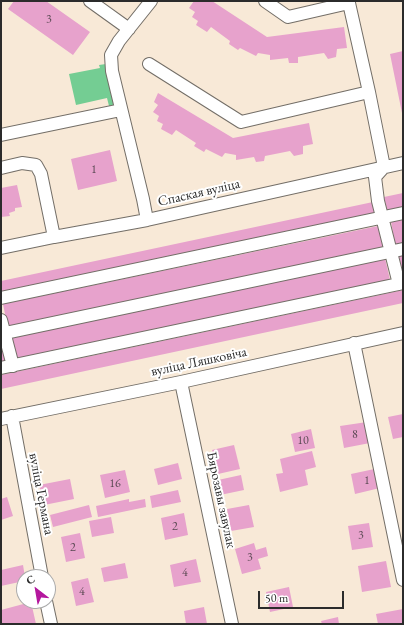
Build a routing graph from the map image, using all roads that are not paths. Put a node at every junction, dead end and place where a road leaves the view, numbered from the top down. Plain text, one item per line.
1 (90, 1) edge
2 (151, 1) edge
3 (265, 1) edge
4 (129, 29) junction
5 (149, 64) dead end
6 (369, 92) junction
7 (121, 110) junction
8 (1, 135) edge
9 (403, 163) edge
10 (384, 167) junction
11 (1, 168) edge
12 (403, 213) edge
13 (382, 217) junction
14 (148, 220) junction
15 (54, 237) junction
16 (1, 248) edge
17 (403, 249) edge
18 (390, 251) junction
19 (401, 283) edge
20 (1, 298) edge
21 (1, 320) edge
22 (403, 333) edge
23 (2, 334) edge
24 (354, 343) junction
25 (7, 367) edge
26 (181, 382) junction
27 (6, 418) edge
28 (40, 569) edge
29 (403, 580) edge
30 (48, 609) edge
31 (51, 624) edge
32 (232, 624) edge

1 - 4 street
2 - 4 street
3 - 6 street
4 - 7 street
5 - 6 street
6 - 10 street
7 - 8 street
7 - 14 street
9 - 10 street, Спаская вуліца
10 - 13 street
10 - 14 street, Спаская вуліца
11 - 15 street
12 - 13 street
13 - 18 street
13 - 20 street
14 - 15 street, Спаская вуліца
15 - 16 street, Спаская вуліца
17 - 18 street
18 - 19 street
18 - 23 street
19 - 25 street
21 - 23 street
22 - 24 street, вуліца Ляшковіча
23 - 25 street
24 - 26 street, вуліца Ляшковіча
24 - 29 street
26 - 27 street, вуліца Ляшковіча
26 - 32 street, Бярозавы завулак
27 - 28 street, вуліца Германа
30 - 31 street

